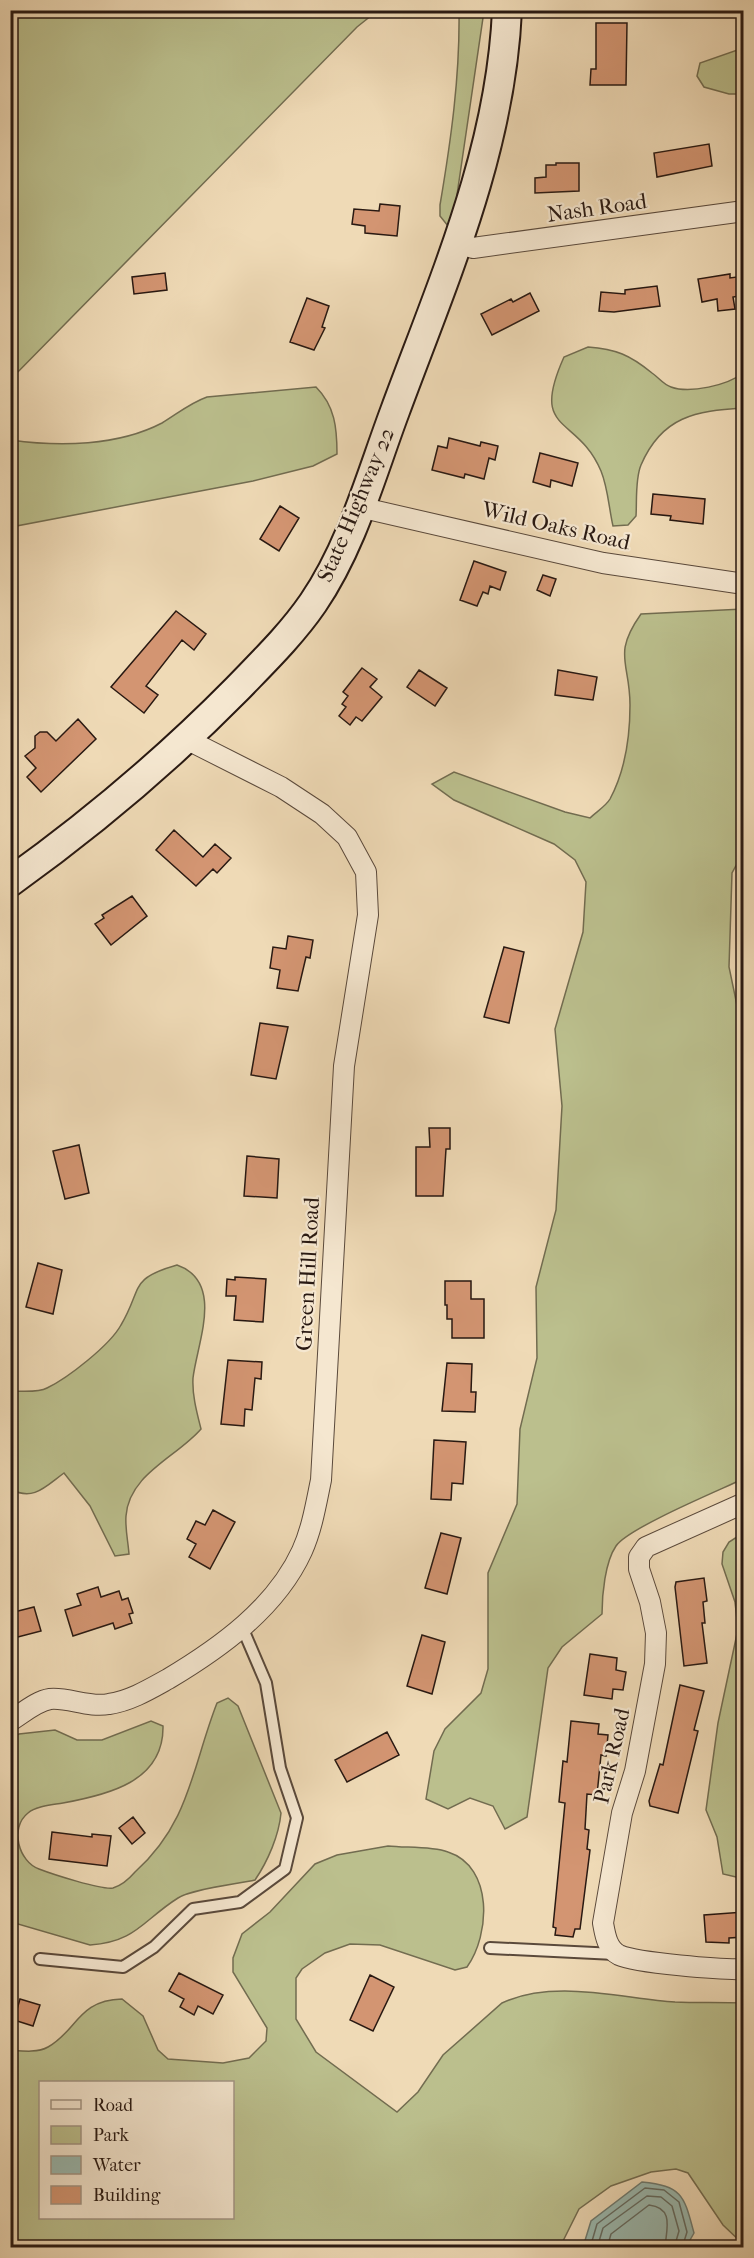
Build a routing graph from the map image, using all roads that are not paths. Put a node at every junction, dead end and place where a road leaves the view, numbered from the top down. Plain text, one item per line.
1 (507, 10) edge
2 (744, 211) edge
3 (457, 243) junction
4 (359, 507) junction
5 (744, 584) edge
6 (186, 739) junction
7 (10, 882) edge
8 (744, 1503) edge
9 (242, 1626) junction
10 (10, 1721) edge
11 (490, 1948) dead end
12 (617, 1954) junction
13 (40, 1959) dead end
14 (744, 1969) edge

1 - 3 main road, State Highway 22
2 - 3 street, Nash Road
3 - 4 main road, State Highway 22
4 - 5 street, Wild Oaks Road
4 - 6 main road, State Highway 22
6 - 7 main road, State Highway 22
6 - 9 street, Green Hill Road
8 - 12 street, Park Road
9 - 10 street, Green Hill Road
9 - 13 lane
11 - 12 lane
12 - 14 street

